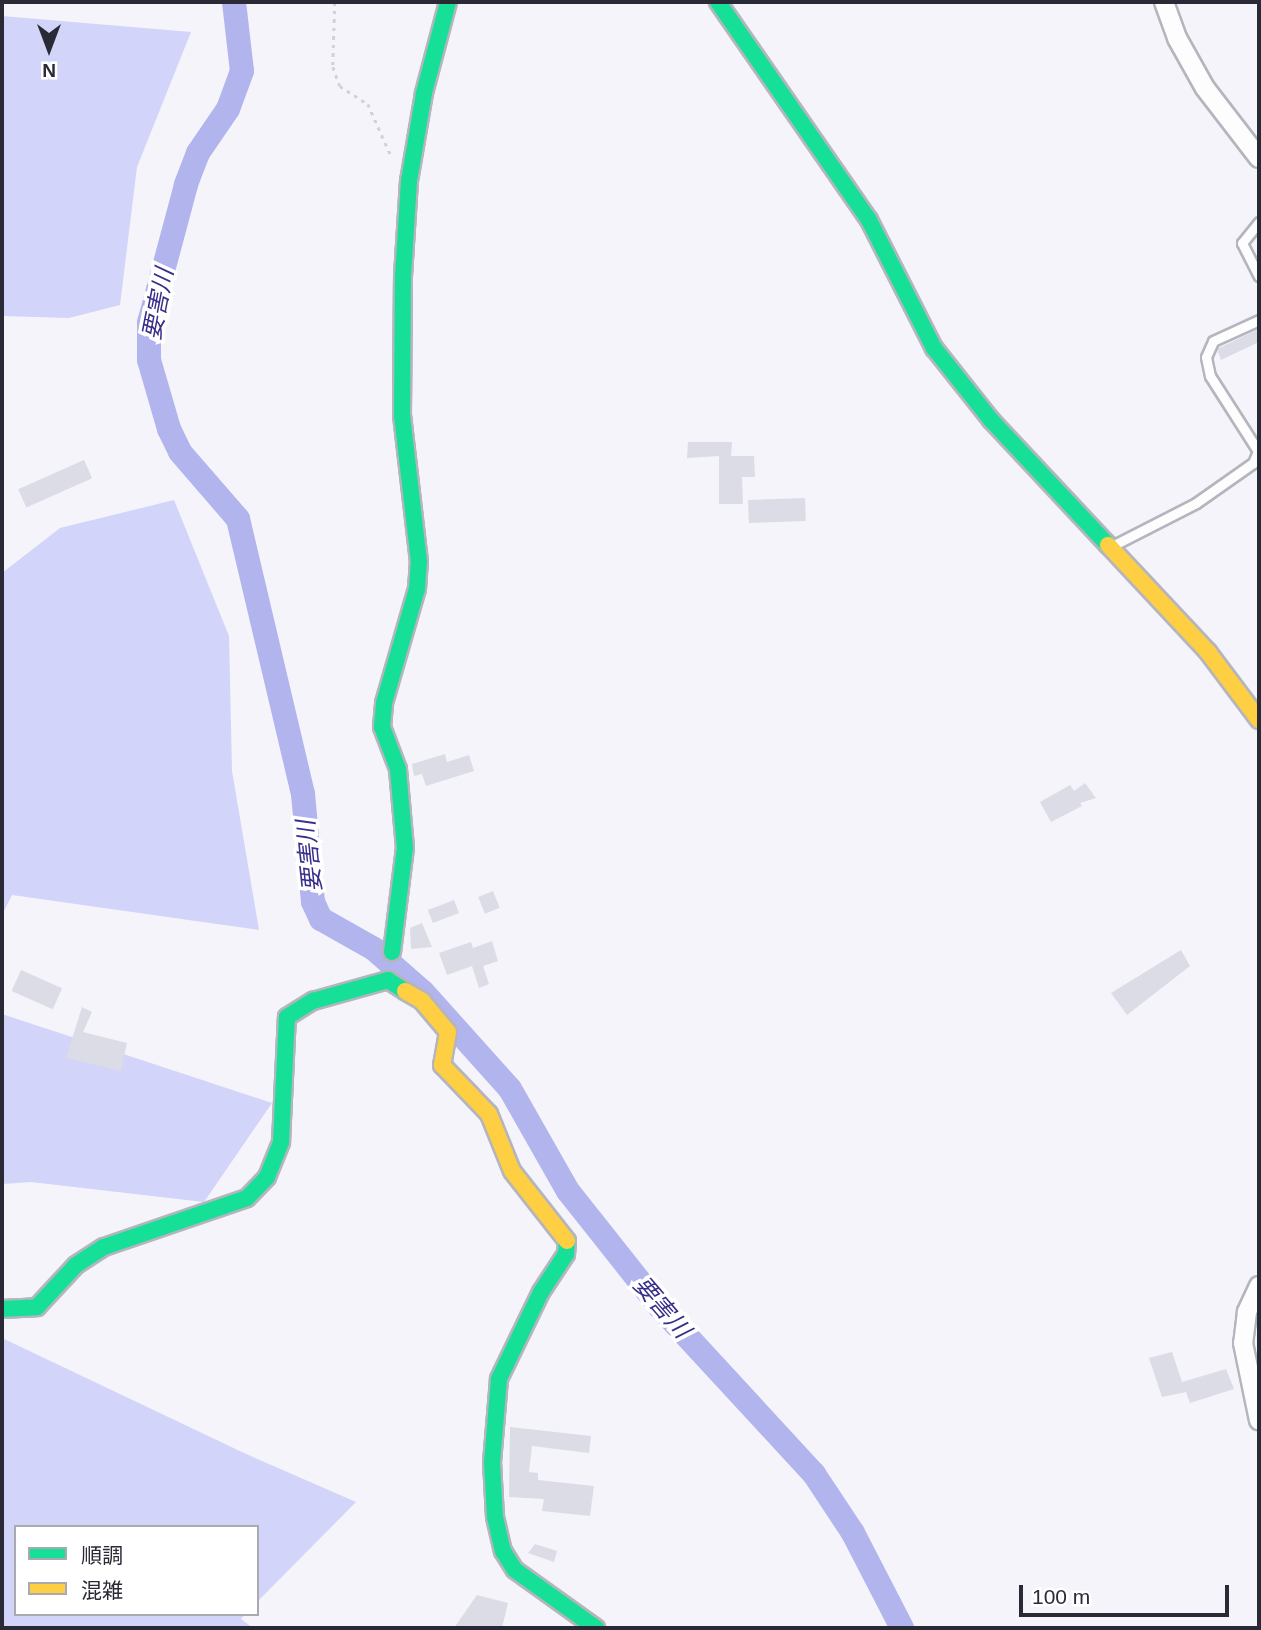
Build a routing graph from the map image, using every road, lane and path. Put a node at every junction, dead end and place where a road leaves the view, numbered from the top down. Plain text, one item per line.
1 (335, 2) edge
2 (448, 2) edge
3 (718, 2) edge
4 (1164, 2) edge
5 (1259, 158) edge
6 (393, 160) dead end
7 (1259, 222) edge
8 (1259, 275) edge
9 (1259, 320) edge
10 (1111, 547) junction
11 (1259, 720) edge
12 (390, 965) junction
13 (1259, 1286) edge
14 (2, 1309) edge
15 (1259, 1420) edge
16 (596, 1628) edge

1 - 6 path
2 - 12 street
3 - 10 street
4 - 5 street
7 - 8 lane
9 - 10 lane
10 - 11 street
12 - 14 street
12 - 16 street
13 - 15 street

